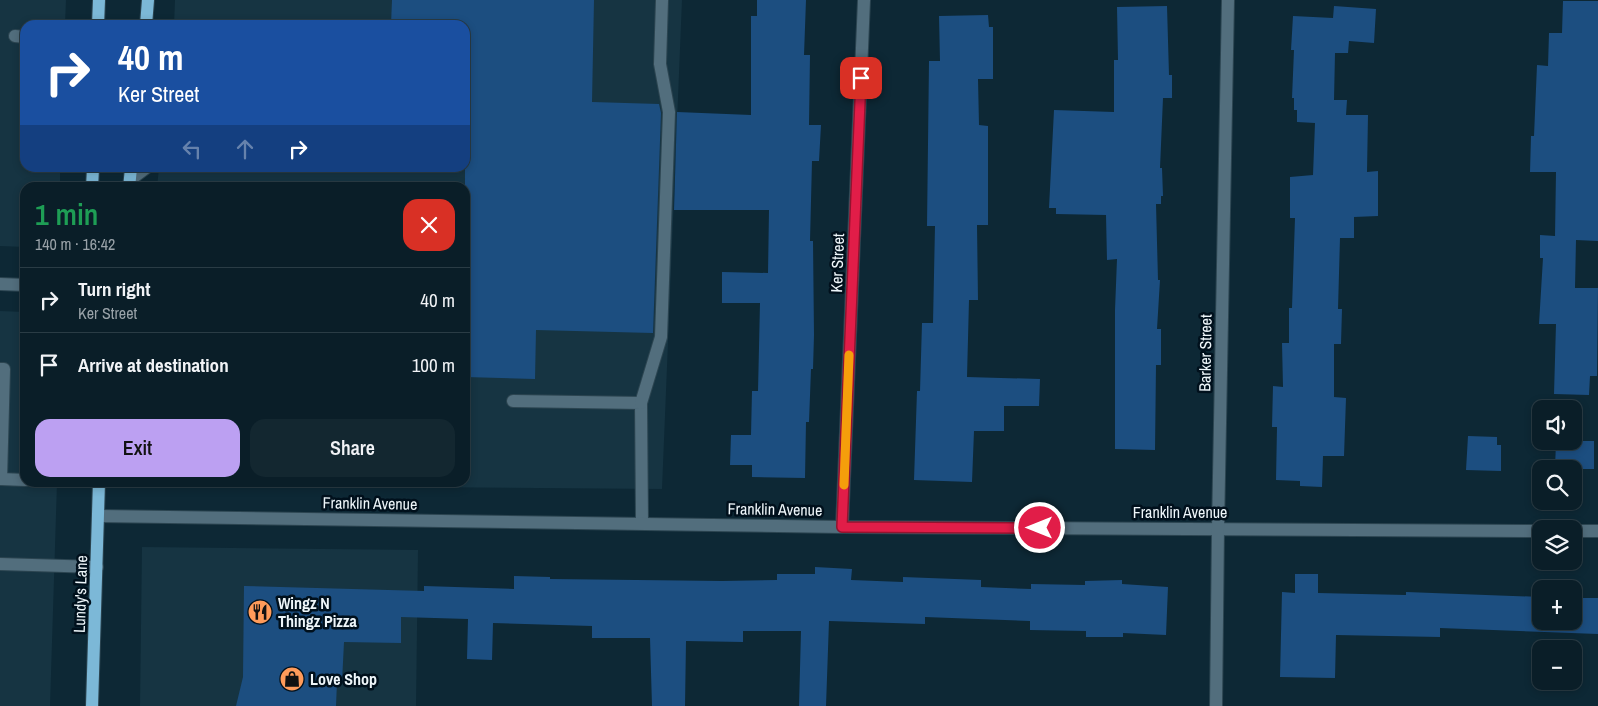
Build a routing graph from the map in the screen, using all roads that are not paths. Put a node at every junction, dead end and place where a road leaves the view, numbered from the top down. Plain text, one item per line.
1 (99, 0) edge
2 (148, 0) edge
3 (662, 0) edge
4 (864, 0) edge
5 (1228, 0) edge
6 (98, 20) edge
7 (146, 20) edge
8 (0, 284) edge
9 (20, 284) edge
10 (0, 369) edge
11 (513, 401) dead end
12 (641, 403) junction
13 (1, 480) edge
14 (20, 480) edge
15 (99, 487) edge
16 (98, 516) junction
17 (642, 523) junction
18 (842, 527) junction
19 (1218, 529) junction
20 (1532, 531) edge
21 (1582, 531) edge
22 (1598, 531) edge
23 (0, 564) edge
24 (97, 567) junction
25 (92, 706) edge
26 (1216, 706) edge

1 - 6 main road
2 - 7 main road
3 - 12 street
4 - 18 street, Ker Street
5 - 19 street, Barker Street
8 - 9 street
10 - 13 street
11 - 12 street
12 - 17 street
13 - 14 street
15 - 16 main road, Lundy's Lane
16 - 17 street, Franklin Avenue
16 - 24 main road, Lundy's Lane
17 - 18 street, Franklin Avenue
18 - 19 street, Franklin Avenue
19 - 20 street, Franklin Avenue
19 - 26 street, Barker Street
21 - 22 street
23 - 24 street
24 - 25 main road, Lundy's Lane

